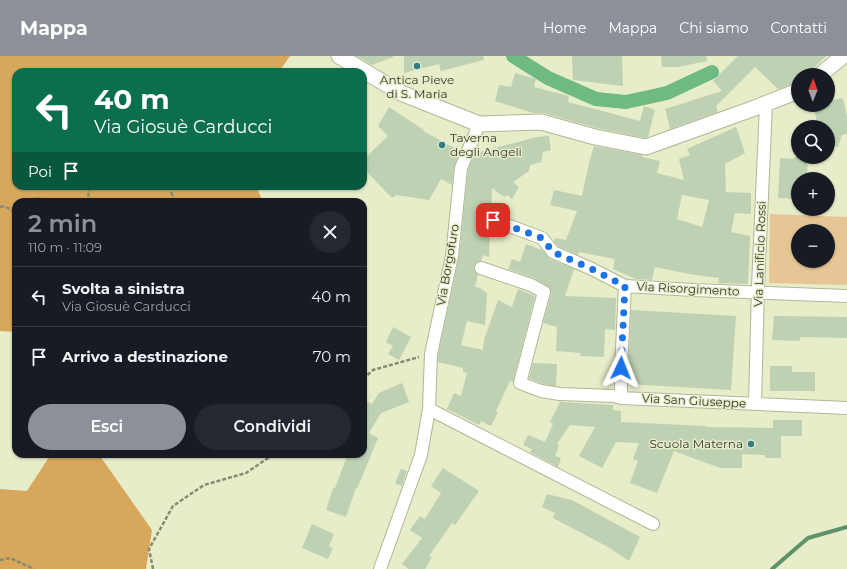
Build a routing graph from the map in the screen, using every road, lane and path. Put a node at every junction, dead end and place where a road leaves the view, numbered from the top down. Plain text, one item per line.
1 (339, 56) edge
2 (843, 56) edge
3 (359, 68) edge
4 (828, 68) edge
5 (367, 73) edge
6 (791, 94) edge
7 (766, 104) junction
8 (479, 124) junction
9 (0, 207) edge
10 (12, 210) edge
11 (493, 220) dead end
12 (481, 268) dead end
13 (625, 286) junction
14 (758, 292) junction
15 (847, 296) edge
16 (431, 354) junction
17 (367, 375) edge
18 (621, 398) junction
19 (755, 404) junction
20 (847, 408) edge
21 (429, 409) junction
22 (268, 458) edge
23 (654, 524) dead end
24 (0, 560) edge
25 (34, 569) edge
26 (153, 569) edge
27 (380, 569) edge

1 - 3 street
2 - 4 street
5 - 8 street
6 - 7 street
7 - 8 street
7 - 14 street, Via Lanificio Rossi
8 - 16 street, Via Borgofuro
9 - 10 path
11 - 13 street
12 - 18 street, Via San Giuseppe
13 - 14 street, Via Risorgimento
13 - 18 street
14 - 15 street, Via Risorgimento
14 - 19 street, Via Lanificio Rossi
16 - 17 path
16 - 21 street, Via Borgofuro
18 - 19 street, Via San Giuseppe
19 - 20 street, Via San Giuseppe
21 - 23 street
21 - 27 street, Via Borgofuro
22 - 26 path
24 - 25 path

